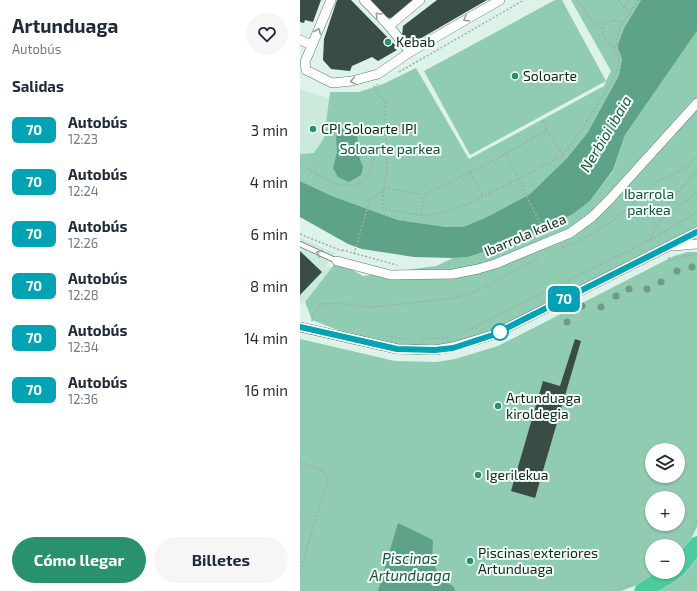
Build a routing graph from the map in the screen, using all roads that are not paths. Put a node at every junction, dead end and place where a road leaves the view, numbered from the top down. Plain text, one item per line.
1 (331, 0) edge
2 (364, 0) edge
3 (420, 0) edge
4 (500, 0) edge
5 (389, 26) junction
6 (300, 40) edge
7 (312, 45) junction
8 (410, 52) junction
9 (697, 103) edge
10 (697, 232) edge
11 (300, 244) edge
12 (697, 244) edge
13 (668, 247) junction
14 (337, 261) joint
15 (300, 327) edge
16 (697, 545) edge
17 (685, 560) edge
18 (662, 579) edge
19 (643, 591) edge

7 -> 1 street
5 -> 2 street
3 - 5 street
4 -> 8 street
5 - 8 street
6 - 7 street
8 -> 7 street
9 - 14 street, Ibarrola kalea
10 - 13 street
14 -> 11 lane
12 - 13 street
13 - 15 street
16 - 17 highway
18 - 19 highway

